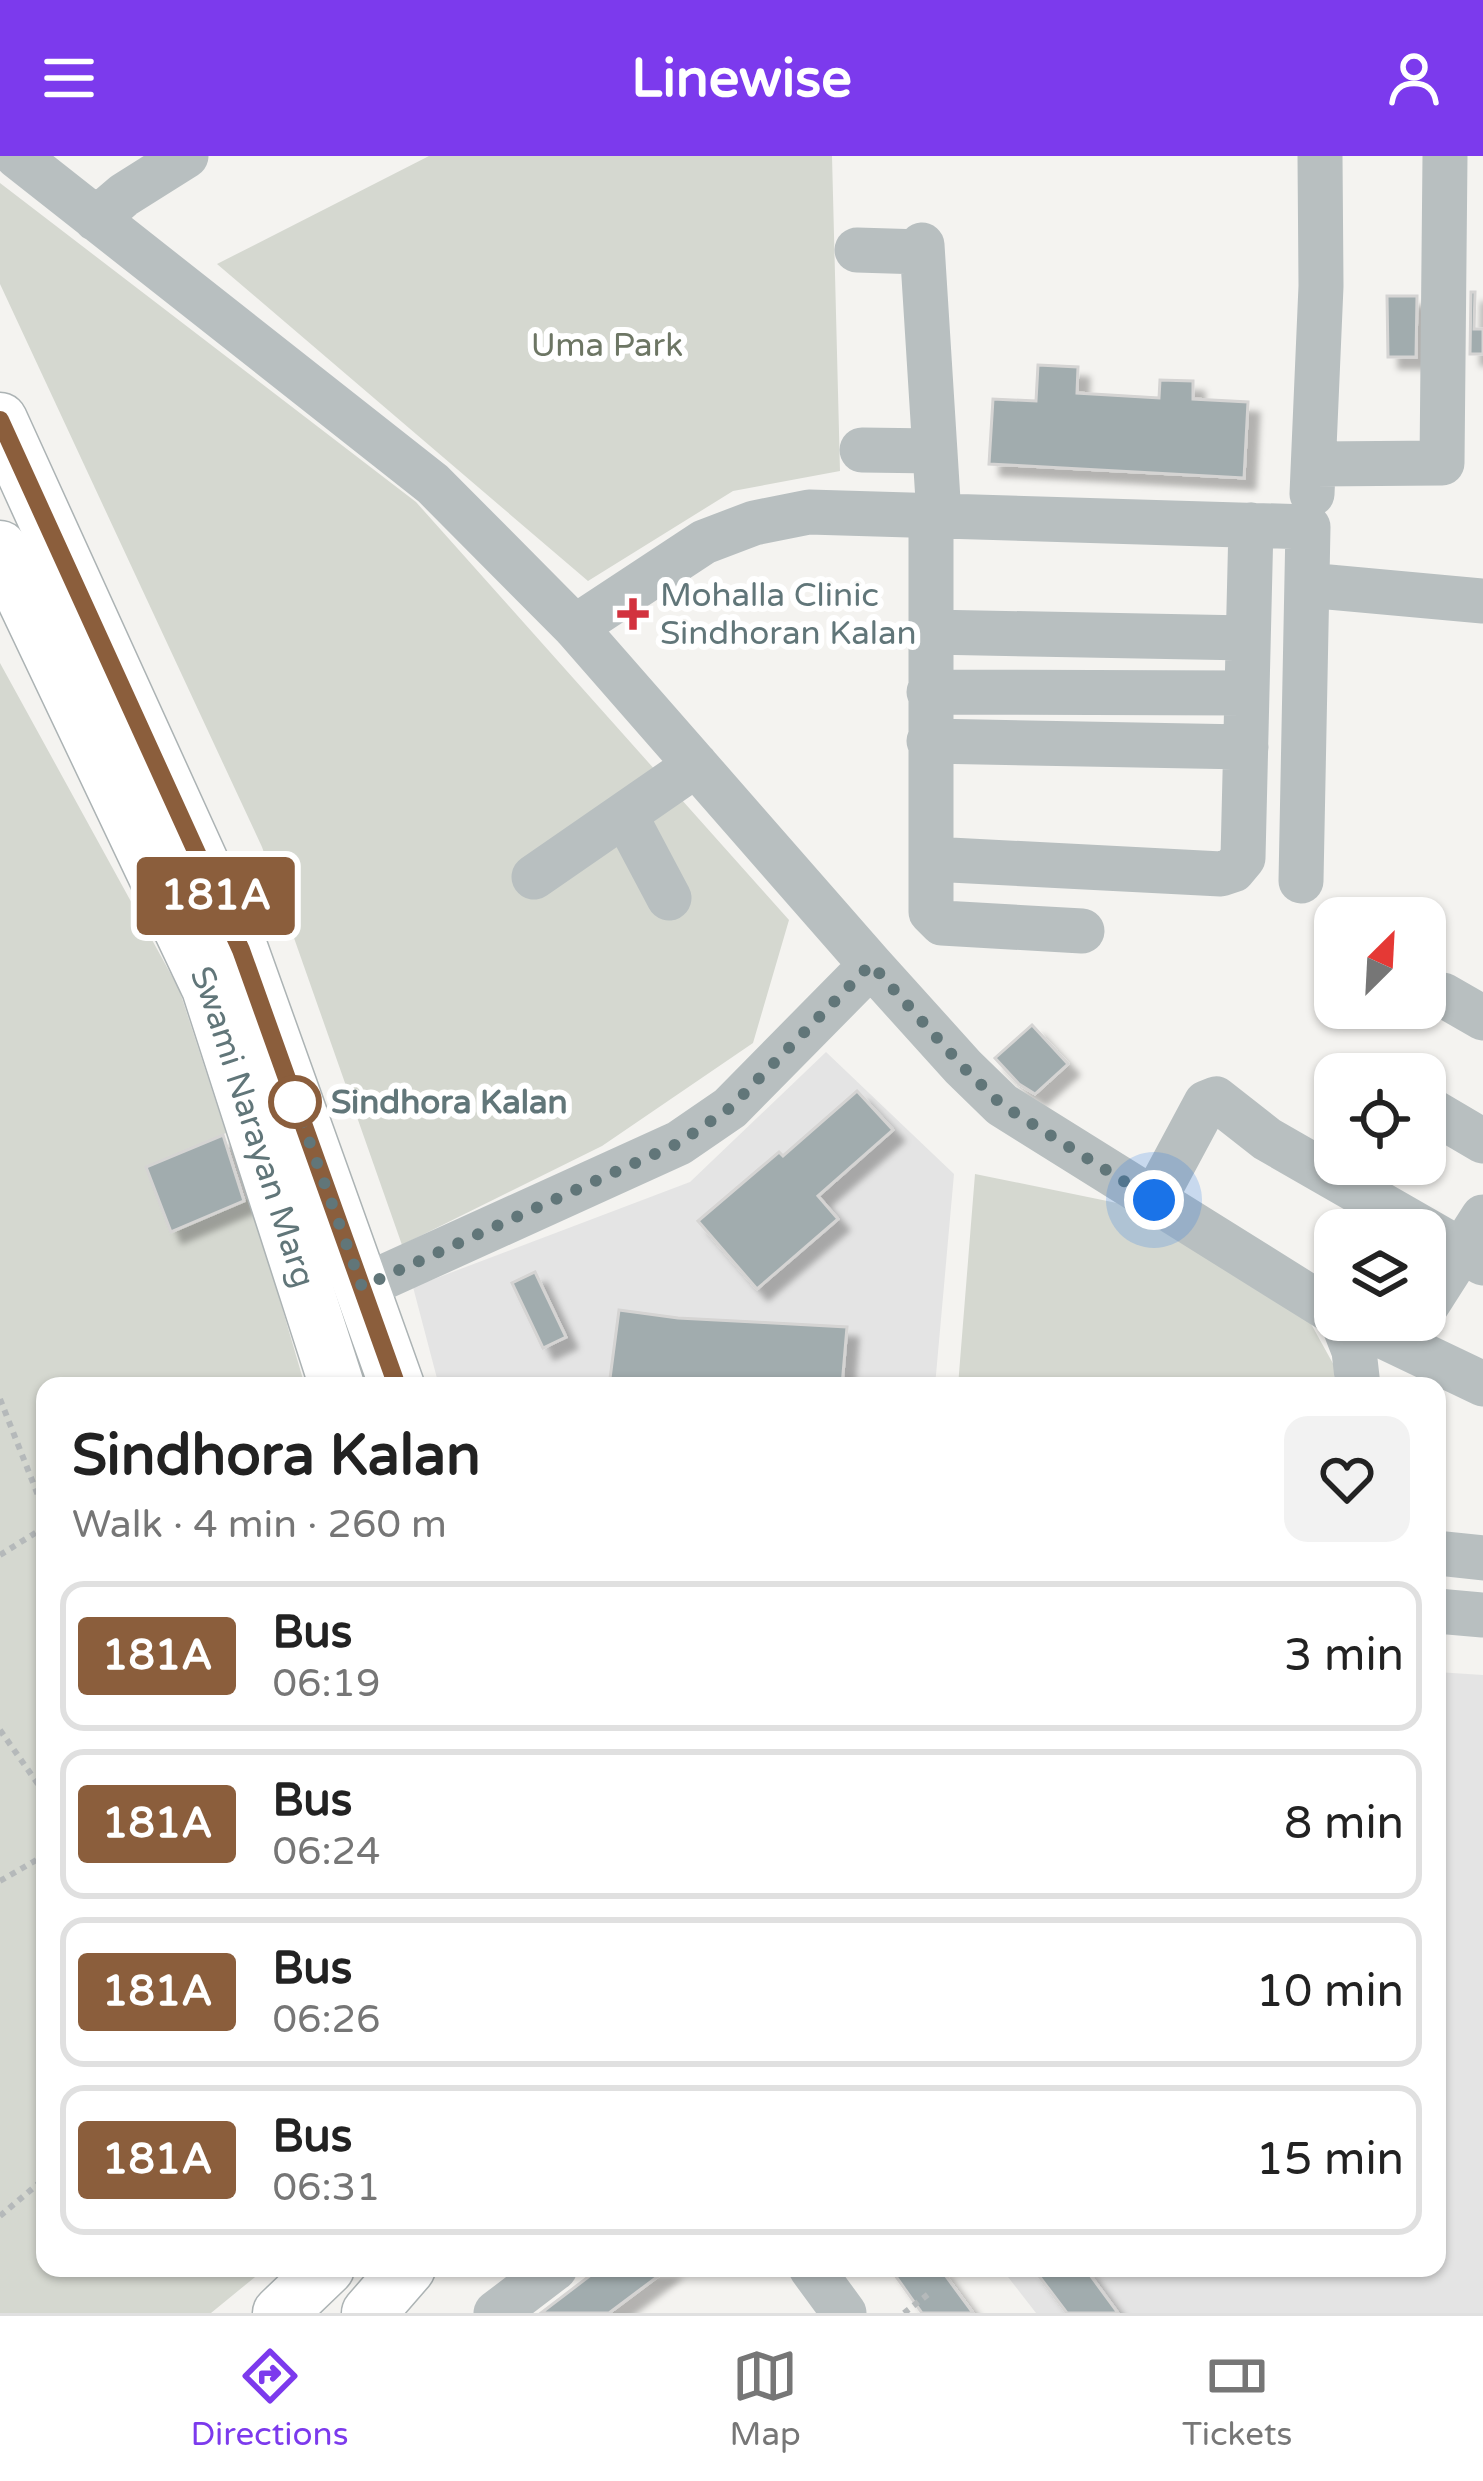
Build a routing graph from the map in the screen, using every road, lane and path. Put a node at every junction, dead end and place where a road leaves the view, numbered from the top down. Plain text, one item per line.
1 (16, 156) edge
2 (186, 156) edge
3 (1320, 156) edge
4 (1445, 156) edge
5 (96, 219) junction
6 (1464, 240) edge
7 (857, 250) dead end
8 (1463, 300) edge
9 (1463, 363) edge
10 (0, 420) edge
11 (862, 450) dead end
12 (935, 451) junction
13 (1315, 464) junction
14 (1462, 464) edge
15 (935, 516) junction
16 (1251, 525) junction
17 (1308, 527) junction
18 (0, 548) edge
19 (1307, 585) junction
20 (1483, 601) edge
21 (575, 627) junction
22 (930, 632) junction
23 (1248, 638) junction
24 (929, 692) junction
25 (1247, 693) junction
26 (929, 740) junction
27 (1246, 747) junction
28 (696, 765) junction
29 (625, 814) junction
30 (931, 859) junction
31 (535, 877) dead end
32 (1301, 880) dead end
33 (669, 898) dead end
34 (1082, 931) dead end
35 (871, 964) junction
36 (1446, 997) edge
37 (1483, 1018) edge
38 (1446, 1120) edge
39 (1483, 1141) edge
40 (1154, 1200) junction
41 (1476, 1243) edge
42 (1446, 1283) edge
43 (362, 1287) junction
44 (1314, 1300) edge
45 (1351, 1341) edge
46 (1434, 1341) edge
47 (390, 1368) edge
48 (334, 1377) edge
49 (1357, 1377) edge
50 (1483, 1384) edge
51 (0, 1399) edge
52 (36, 1490) edge
53 (36, 1533) edge
54 (1446, 1554) edge
55 (0, 1555) edge
56 (1483, 1558) edge
57 (1446, 1612) edge
58 (1483, 1615) edge
59 (0, 1730) edge
60 (36, 1781) edge
61 (36, 1860) edge
62 (0, 1881) edge
63 (36, 2186) edge
64 (0, 2216) edge
65 (318, 2277) edge
66 (543, 2277) edge
67 (818, 2277) edge
68 (931, 2292) dead end
69 (280, 2313) edge
70 (496, 2313) edge
71 (844, 2313) edge
72 (904, 2313) edge

1 - 5 street
2 - 5 street
3 - 13 street
4 - 6 street
5 - 21 street
6 - 8 street
7 - 12 street
8 - 9 street
9 - 14 street
10 - 43 main road, Swami Narayan Marg
11 - 12 street
12 - 15 street
13 - 14 street
13 - 17 street
15 - 16 street
15 - 21 street
15 - 22 street
16 - 17 street
16 - 23 street
17 - 19 street
18 - 48 main road, Swami Narayan Marg
19 - 20 street
19 - 32 street
21 - 28 street
22 - 23 street
22 - 24 street
23 - 25 street
24 - 25 street
24 - 26 street
25 - 27 street
26 - 27 street
26 - 30 street
27 - 30 street
28 - 29 street
28 - 35 street
29 - 31 street
29 - 33 street
30 - 34 street
35 - 40 street
35 - 43 street
36 - 37 street
38 - 39 street
40 - 41 street
40 - 44 street
41 - 42 street
43 - 47 main road, Swami Narayan Marg
45 - 49 street
46 - 50 street
51 - 52 path
53 - 55 path
54 - 56 street
57 - 58 street
59 - 60 path
61 - 62 path
63 - 64 path
65 - 69 main road
66 - 70 street
67 - 71 street
68 - 72 path

